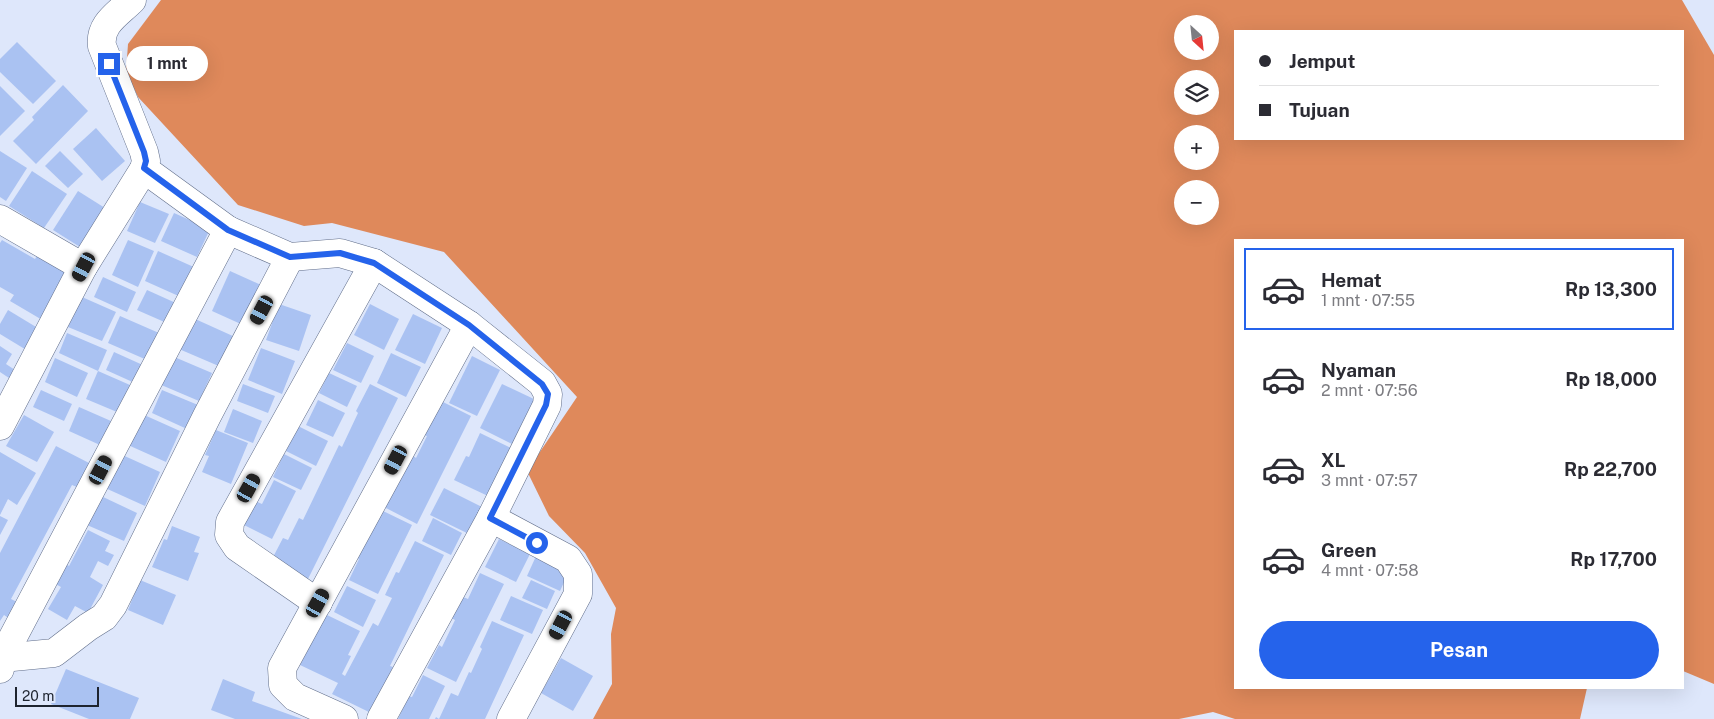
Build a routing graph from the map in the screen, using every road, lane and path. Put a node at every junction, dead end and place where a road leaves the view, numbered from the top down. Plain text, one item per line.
1 (132, 0) edge
2 (144, 168) junction
3 (0, 219) edge
4 (228, 230) junction
5 (290, 257) junction
6 (374, 263) junction
7 (84, 267) junction
8 (469, 325) junction
9 (0, 426) edge
10 (490, 518) junction
11 (318, 603) junction
12 (1, 664) edge
13 (344, 719) edge
14 (381, 719) edge
15 (511, 719) edge

1 - 2 street
2 - 4 street
2 - 7 street
3 - 7 street
4 - 5 street
4 - 12 street
5 - 6 street
5 - 12 street
6 - 8 street
6 - 11 street
7 - 9 street
8 - 10 street
8 - 11 street
10 - 14 street
10 - 15 street
11 - 13 street

